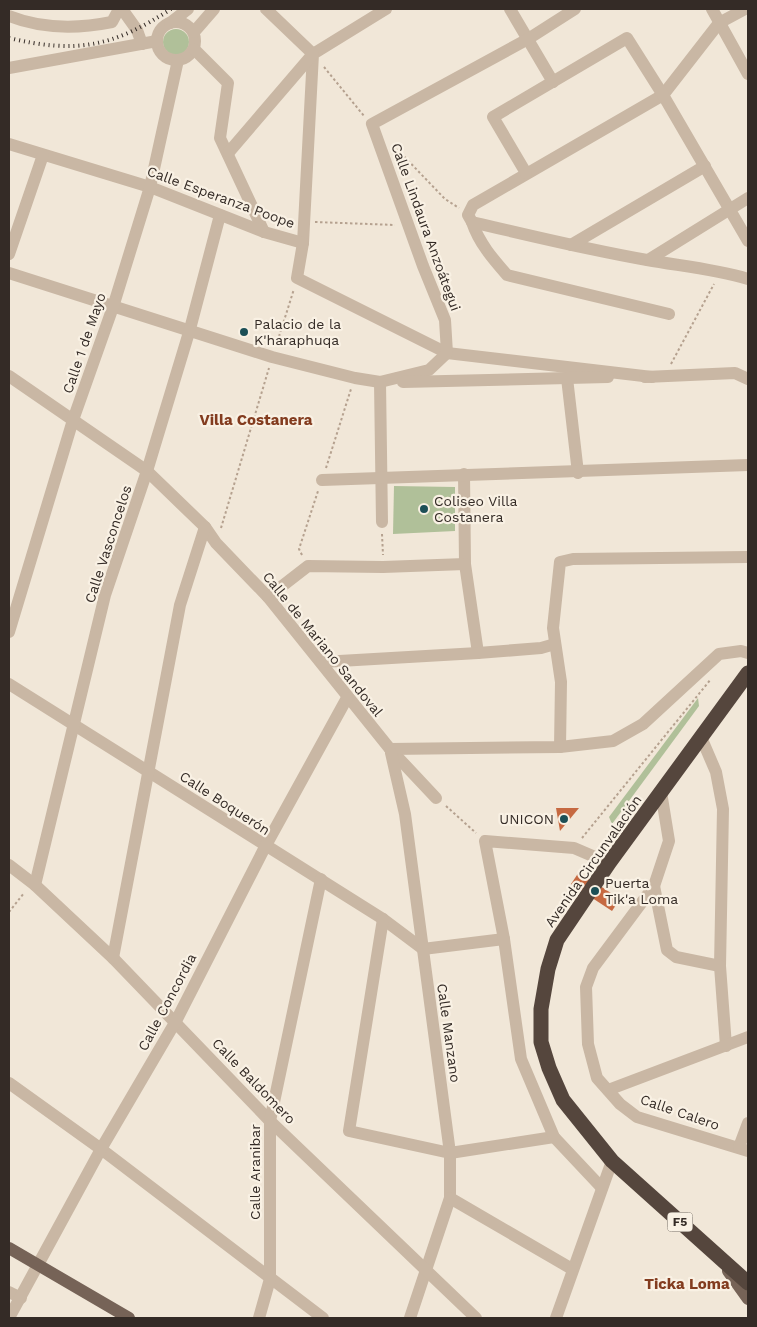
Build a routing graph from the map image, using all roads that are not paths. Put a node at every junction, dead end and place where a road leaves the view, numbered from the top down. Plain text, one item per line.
1 (120, 9) edge
2 (188, 9) edge
3 (214, 9) edge
4 (266, 9) edge
5 (386, 9) edge
6 (510, 9) edge
7 (574, 9) edge
8 (712, 9) edge
9 (744, 9) edge
10 (9, 16) edge
11 (170, 23) junction
12 (719, 23) junction
13 (194, 32) junction
14 (528, 39) junction
15 (157, 41) junction
16 (142, 44) junction
17 (194, 49) junction
18 (313, 54) junction
19 (178, 60) junction
20 (9, 68) edge
21 (748, 74) edge
22 (553, 82) junction
23 (663, 95) junction
24 (9, 144) edge
25 (229, 152) junction
26 (43, 155) junction
27 (705, 166) junction
28 (526, 173) junction
29 (150, 187) junction
30 (748, 198) edge
31 (730, 210) junction
32 (220, 215) junction
33 (472, 222) junction
34 (264, 232) junction
35 (748, 241) edge
36 (303, 243) junction
37 (571, 245) junction
38 (9, 254) edge
39 (648, 260) junction
40 (9, 273) edge
41 (748, 279) edge
42 (113, 307) junction
43 (669, 314) dead end
44 (190, 329) junction
45 (447, 353) junction
46 (9, 376) edge
47 (658, 377) junction
48 (567, 378) junction
49 (748, 379) edge
50 (380, 382) junction
51 (73, 420) junction
52 (748, 465) edge
53 (147, 471) junction
54 (578, 472) junction
55 (464, 474) junction
56 (381, 478) junction
57 (322, 480) dead end
58 (382, 522) road end
59 (205, 527) junction
60 (748, 557) edge
61 (465, 564) junction
62 (268, 597) junction
63 (9, 632) edge
64 (555, 644) junction
65 (478, 653) junction
66 (748, 653) edge
67 (322, 662) junction
68 (748, 673) edge
69 (9, 684) edge
70 (348, 698) junction
71 (74, 726) junction
72 (701, 737) junction
73 (560, 746) junction
74 (390, 748) junction
75 (150, 772) junction
76 (661, 792) junction
77 (436, 798) road end
78 (265, 846) junction
79 (609, 864) junction
80 (9, 865) edge
81 (321, 879) junction
82 (34, 884) junction
83 (654, 886) junction
84 (383, 919) junction
85 (504, 938) junction
86 (423, 949) junction
87 (113, 958) junction
88 (720, 966) junction
89 (176, 1021) junction
90 (748, 1037) edge
91 (726, 1046) junction
92 (9, 1083) edge
93 (608, 1090) junction
94 (270, 1121) junction
95 (748, 1123) edge
96 (554, 1137) junction
97 (101, 1149) junction
98 (744, 1149) edge
99 (450, 1153) junction
100 (612, 1161) junction
101 (601, 1187) junction
102 (450, 1198) junction
103 (9, 1248) edge
104 (720, 1258) junction
105 (38, 1263) junction
106 (572, 1269) junction
107 (426, 1271) junction
108 (270, 1278) junction
109 (748, 1284) edge
110 (9, 1292) edge
111 (21, 1298) junction
112 (748, 1299) edge
113 (9, 1318) edge
114 (129, 1318) edge
115 (258, 1318) edge
116 (323, 1318) edge
117 (410, 1318) edge
118 (476, 1318) edge
119 (556, 1318) edge

1 - 10 street
1 - 16 street
2 - 11 street
3 - 13 street
4 - 18 street
5 - 18 street
6 - 14 street
7 - 14 street, Calle Lindaura Anzoátegui
8 - 12 street
9 - 12 street
11 - 13 street
11 - 15 street
12 - 21 street
12 - 23 street
13 - 17 street
14 - 22 street
14 - 45 street, Calle Lindaura Anzoátegui
15 - 16 street
15 - 19 street
16 - 20 street
17 - 19 street
17 - 25 street
18 - 25 street
18 - 36 street, Calle Esperanza Poope
19 - 29 street, Calle 1 de Mayo
22 - 23 street
22 - 28 street
23 - 27 street
23 - 28 street
24 - 26 street, Calle Esperanza Poope
25 - 34 street
26 - 29 street, Calle Esperanza Poope
26 - 38 street
27 - 31 street
27 - 37 street
28 - 33 street
29 - 32 street, Calle Esperanza Poope
29 - 42 street, Calle 1 de Mayo
30 - 31 street
31 - 35 street
31 - 39 street
32 - 34 street, Calle Esperanza Poope
32 - 44 street, Calle Vasconcelos
33 - 37 street
33 - 43 street
34 - 36 street, Calle Esperanza Poope
36 - 45 street
37 - 39 street
39 - 41 street
40 - 42 street
42 - 44 street
42 - 51 street, Calle 1 de Mayo
44 - 50 street
44 - 53 street, Calle Vasconcelos
45 - 47 street
45 - 50 street
46 - 51 street, Calle de Mariano Sandoval
47 - 48 street
47 - 49 street
48 - 50 street
48 - 54 street
50 - 56 street
51 - 53 street, Calle de Mariano Sandoval
51 - 63 street, Calle 1 de Mayo
52 - 54 street
53 - 59 street, Calle de Mariano Sandoval
53 - 71 street, Calle Vasconcelos
54 - 55 street
55 - 56 street
55 - 61 street
56 - 57 street
56 - 58 street
59 - 62 street, Calle de Mariano Sandoval
59 - 75 street
60 - 64 street
61 - 62 street
61 - 65 street
62 - 67 street, Calle de Mariano Sandoval
64 - 65 street
64 - 73 street
65 - 67 street
66 - 73 street
67 - 70 street, Calle de Mariano Sandoval
68 - 72 highway, Avenida Circunvalación / F5
69 - 71 street, Calle Boquerón
70 - 74 street, Calle de Mariano Sandoval
70 - 78 street, Calle Concordia
71 - 75 street, Calle Boquerón
71 - 82 street, Calle Vasconcelos
72 - 76 highway, Avenida Circunvalación / F5
72 - 88 street
73 - 74 street
74 - 77 street, Calle de Mariano Sandoval
74 - 86 street, Calle Manzano
75 - 78 street, Calle Boquerón
75 - 87 street
76 - 79 highway, Avenida Circunvalación / F5
76 - 83 street, Calle Calero
78 - 81 street, Calle Boquerón
78 - 89 street, Calle Concordia
79 - 85 street
79 - 100 highway, Avenida Circunvalación / F5
80 - 82 street, Calle Baldomero
81 - 84 street, Calle Boquerón
81 - 94 street, Calle Aranibar
82 - 87 street, Calle Baldomero
83 - 88 street
83 - 93 street, Calle Calero
84 - 86 street, Calle Boquerón
84 - 99 street
85 - 86 street
85 - 96 street
86 - 99 street, Calle Manzano
87 - 89 street, Calle Baldomero
88 - 91 street
89 - 94 street, Calle Baldomero
89 - 97 street, Calle Concordia
90 - 91 street
91 - 93 street
92 - 97 street
93 - 98 street, Calle Calero
94 - 107 street, Calle Baldomero
94 - 108 street, Calle Aranibar
95 - 98 street
96 - 99 street
96 - 101 street
97 - 105 street, Calle Concordia
97 - 108 street
99 - 102 street, Calle Manzano
100 - 101 street
100 - 104 highway, Avenida Circunvalación / F5
101 - 106 street
102 - 106 street
102 - 107 street, Calle Manzano
103 - 105 main road
104 - 109 highway, Avenida Circunvalación / F5
104 - 112 main road
105 - 111 street, Calle Concordia
105 - 114 main road
106 - 119 street
107 - 117 street, Calle Manzano
107 - 118 street, Calle Baldomero
108 - 115 street, Calle Aranibar
108 - 116 street
110 - 111 street
111 - 113 street, Calle Concordia

